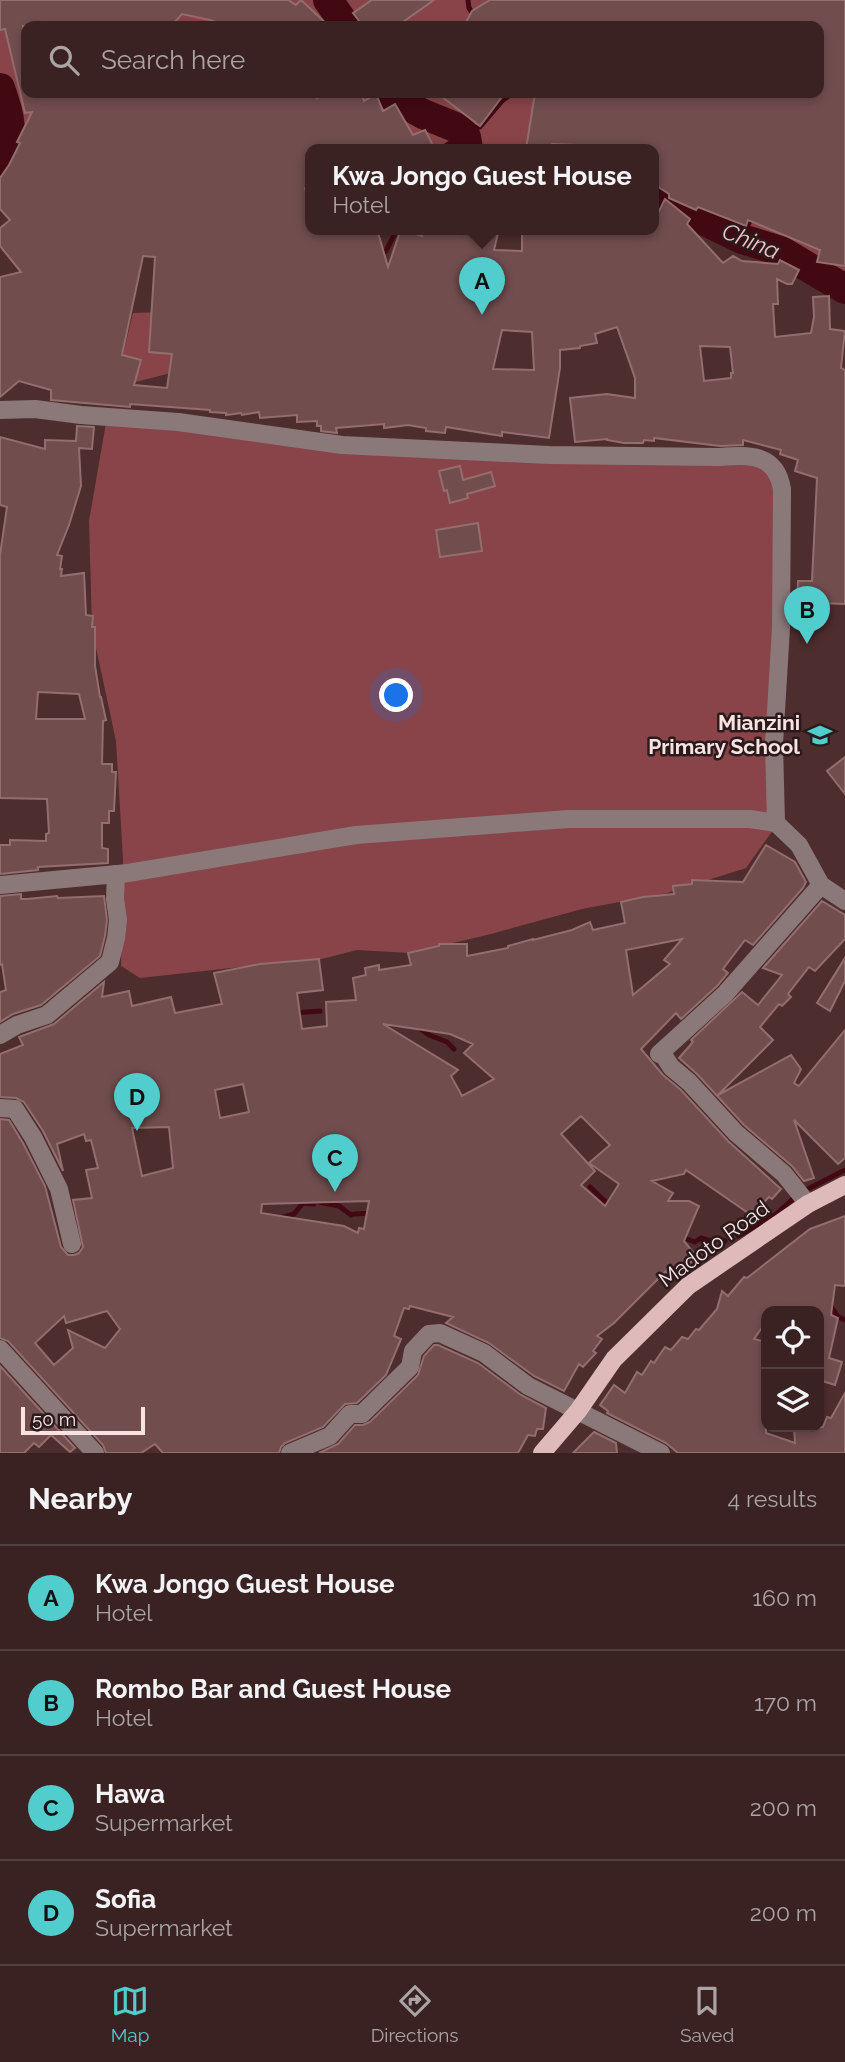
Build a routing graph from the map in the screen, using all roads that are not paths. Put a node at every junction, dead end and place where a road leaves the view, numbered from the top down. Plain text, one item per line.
1 (0, 410) edge
2 (776, 823) junction
3 (116, 874) junction
4 (0, 885) edge
5 (821, 885) junction
6 (845, 901) edge
7 (0, 1035) edge
8 (0, 1108) edge
9 (845, 1185) edge
10 (808, 1204) junction
11 (72, 1244) dead end
12 (0, 1349) edge
13 (578, 1411) junction
14 (95, 1453) edge
15 (290, 1453) edge
16 (542, 1453) edge
17 (660, 1453) edge

1 - 2 street
2 - 3 street
2 - 5 street
3 - 4 street
3 - 7 street
5 - 6 street
5 - 10 street
8 - 11 street
9 - 10 main road, Madoto Road
10 - 13 main road, Madoto Road
12 - 14 street
13 - 15 street
13 - 16 main road, Madoto Road
13 - 17 street

